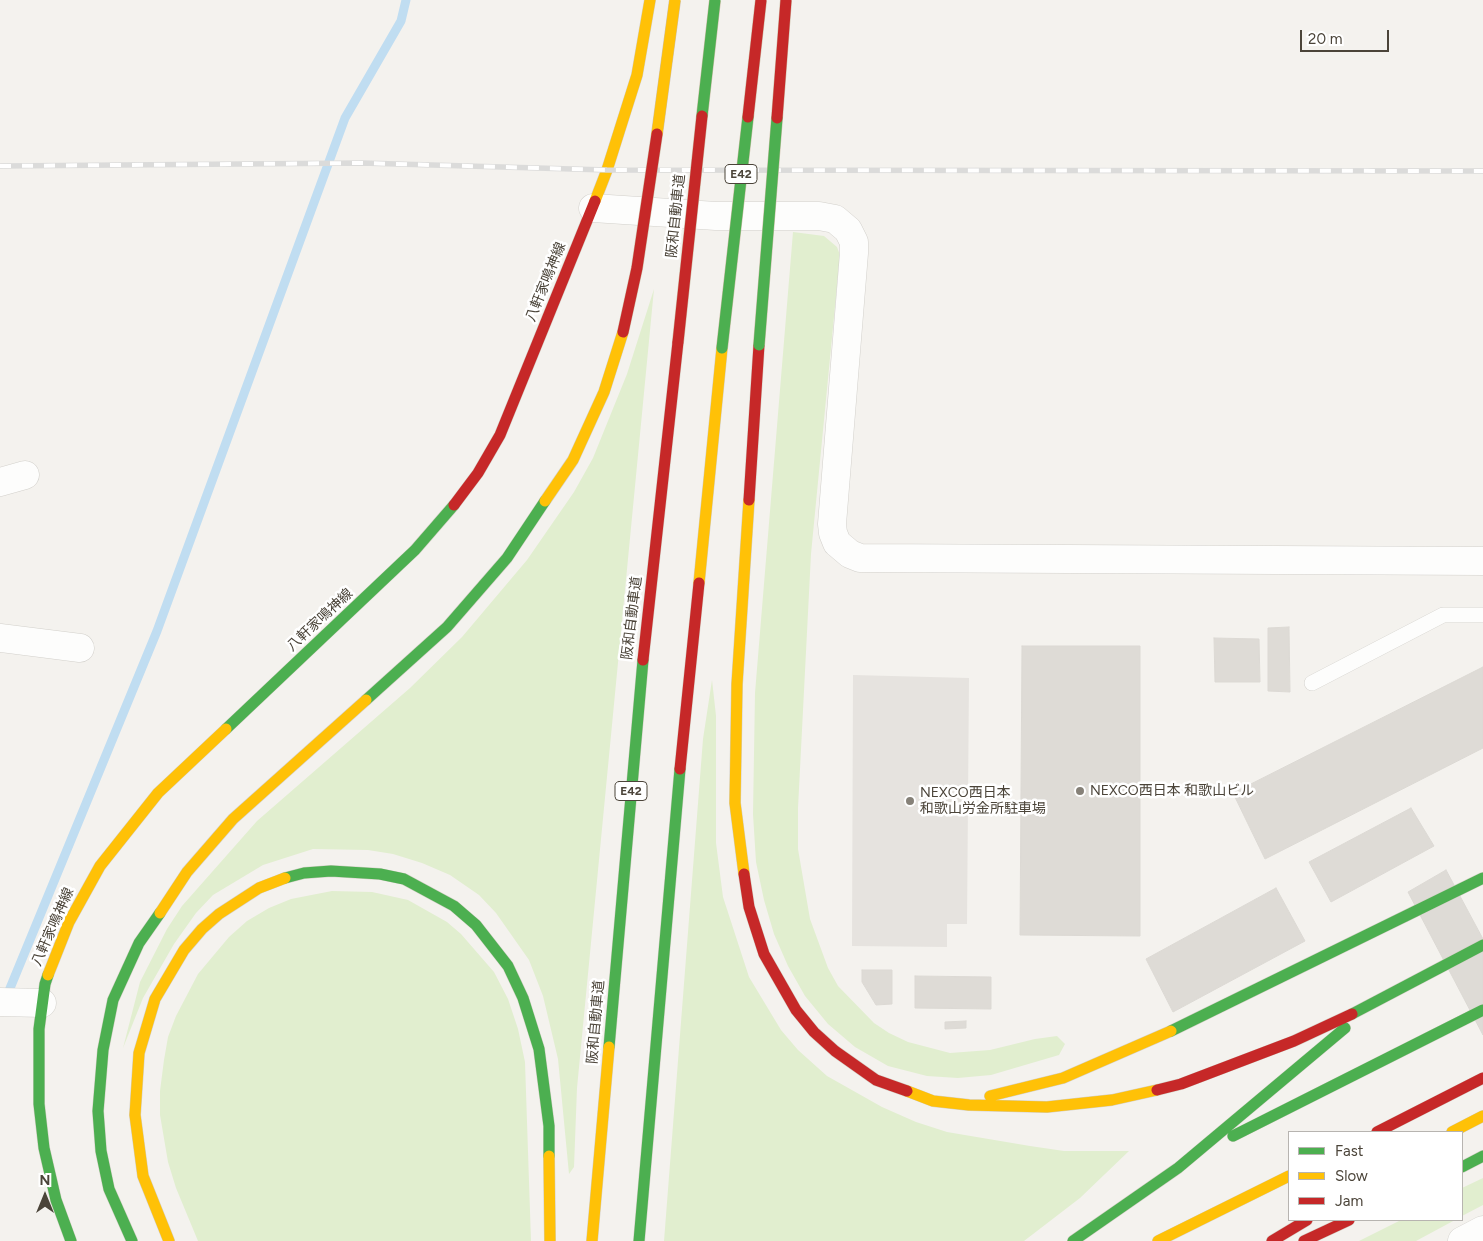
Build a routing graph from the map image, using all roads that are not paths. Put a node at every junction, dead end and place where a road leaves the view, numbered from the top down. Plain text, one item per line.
1 (650, 0) edge
2 (675, 0) edge
3 (715, 0) edge
4 (761, 0) edge
5 (786, 0) edge
6 (592, 208) junction
7 (1483, 561) edge
8 (1483, 615) edge
9 (0, 638) edge
10 (80, 648) dead end
11 (1312, 683) dead end
12 (1483, 878) edge
13 (1483, 945) edge
14 (20, 1002) edge
15 (1372, 1005) junction
16 (1483, 1010) edge
17 (1483, 1078) edge
18 (899, 1090) junction
19 (1483, 1116) edge
20 (1379, 1131) edge
21 (1454, 1131) edge
22 (1483, 1156) edge
23 (1463, 1166) edge
24 (1178, 1168) junction
25 (1288, 1176) edge
26 (1244, 1211) dead end
27 (1305, 1221) edge
28 (1347, 1221) edge
29 (1483, 1230) edge
30 (72, 1241) edge
31 (132, 1241) edge
32 (169, 1241) edge
33 (550, 1241) edge
34 (592, 1241) edge
35 (639, 1241) edge
36 (1072, 1241) edge
37 (1158, 1241) edge
38 (1164, 1241) edge
39 (1272, 1241) edge
40 (1304, 1241) edge
41 (1462, 1241) edge

1 - 6 main road, 八軒家鳴神線
2 - 31 main road, bridge
3 - 34 main road, 阪和自動車道 / E42, bridge
4 - 35 main road, E42, bridge
5 - 18 main road, bridge
6 - 7 street
6 - 14 main road, 八軒家鳴神線
8 - 11 lane
9 - 10 street
12 - 18 main road
13 - 15 main road
14 - 30 main road, 八軒家鳴神線
15 - 18 main road
15 - 24 main road
16 - 24 main road
17 - 20 main road
19 - 21 main road
22 - 23 main road
24 - 36 main road
25 - 37 main road
26 - 38 main road
27 - 39 main road
28 - 40 main road
29 - 41 street
32 - 33 main road

